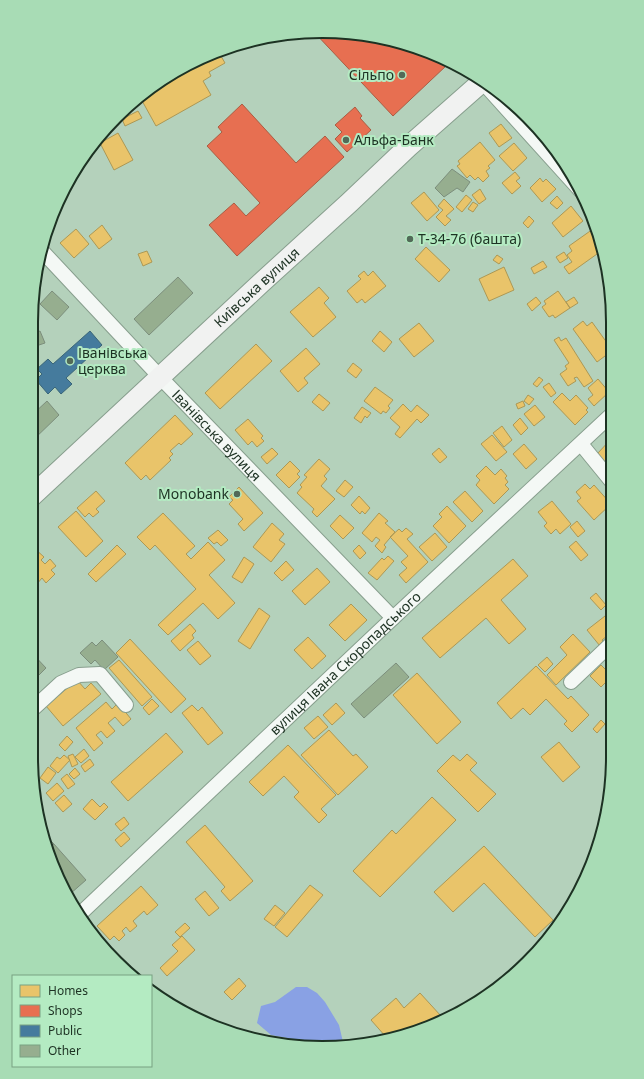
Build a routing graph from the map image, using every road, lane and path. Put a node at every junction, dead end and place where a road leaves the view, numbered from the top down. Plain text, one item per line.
1 (477, 84) edge
2 (502, 103) edge
3 (561, 168) edge
4 (46, 255) edge
5 (160, 377) junction
6 (606, 420) edge
7 (581, 444) junction
8 (606, 475) edge
9 (38, 490) edge
10 (393, 618) junction
11 (606, 649) edge
12 (571, 682) dead end
13 (38, 704) edge
14 (126, 705) dead end
15 (83, 911) edge

1 - 5 main road, Київська вулиця
2 - 3 street
4 - 5 street, Іванівська вулиця
5 - 9 main road, Київська вулиця
5 - 10 street, Іванівська вулиця
6 - 7 street, вулиця Івана Скоропадського
7 - 8 street
7 - 10 street, вулиця Івана Скоропадського
10 - 15 street, вулиця Івана Скоропадського
11 - 12 street
13 - 14 street

